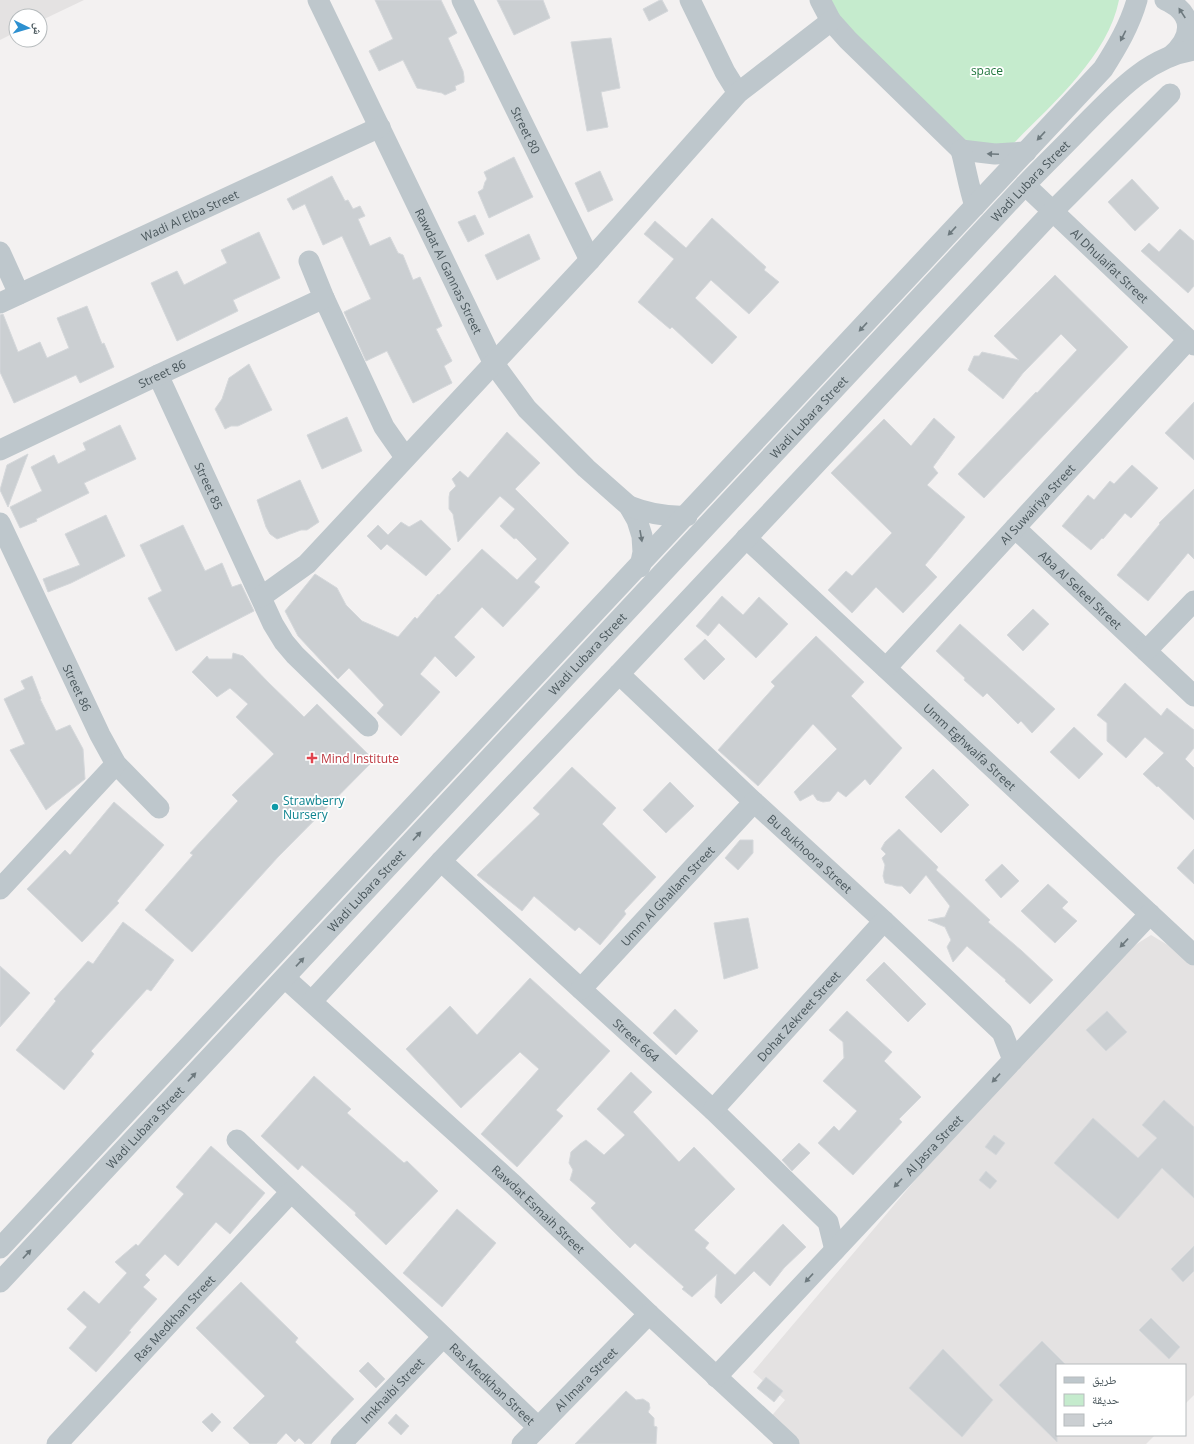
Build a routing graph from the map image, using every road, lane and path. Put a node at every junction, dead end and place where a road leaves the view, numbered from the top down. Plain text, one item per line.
1 (318, 0) edge
2 (462, 0) edge
3 (690, 0) edge
4 (820, 0) edge
5 (1153, 0) edge
6 (1165, 0) edge
7 (1135, 5) edge
8 (831, 21) junction
9 (1194, 50) edge
10 (1171, 56) junction
11 (738, 93) junction
12 (1170, 94) dead end
13 (380, 127) junction
14 (961, 150) junction
15 (1026, 152) junction
16 (1025, 185) junction
17 (975, 206) junction
18 (1053, 211) junction
19 (0, 252) edge
20 (590, 260) junction
21 (309, 261) dead end
22 (19, 294) junction
23 (324, 298) junction
24 (0, 303) edge
25 (1191, 343) edge
26 (494, 364) junction
27 (158, 375) junction
28 (0, 450) edge
29 (405, 457) junction
30 (629, 506) junction
31 (687, 516) junction
32 (0, 523) edge
33 (1015, 528) junction
34 (746, 538) junction
35 (640, 567) junction
36 (261, 597) junction
37 (1194, 601) edge
38 (1146, 651) junction
39 (886, 668) junction
40 (620, 674) junction
41 (1194, 696) edge
42 (368, 726) dead end
43 (116, 764) junction
44 (754, 802) junction
45 (159, 808) dead end
46 (441, 861) junction
47 (0, 889) edge
48 (1150, 914) junction
49 (884, 921) junction
50 (1194, 955) edge
51 (285, 978) junction
52 (581, 988) junction
53 (312, 1001) junction
54 (1002, 1032) junction
55 (1031, 1041) junction
56 (1013, 1060) junction
57 (713, 1110) junction
58 (237, 1140) dead end
59 (291, 1192) junction
60 (828, 1222) junction
61 (857, 1227) junction
62 (0, 1248) edge
63 (835, 1250) junction
64 (0, 1282) edge
65 (649, 1314) junction
66 (443, 1337) junction
67 (716, 1377) junction
68 (538, 1427) junction
69 (57, 1444) edge
70 (341, 1444) edge
71 (522, 1444) edge
72 (789, 1444) edge

1 - 13 street, Rawdat Al Gannas Street
2 - 20 street, Street 80
3 - 11 street
4 - 8 street
5 - 7 street
10 -> 6 street
7 -> 15 street, Wadi Lubara Street
8 - 11 street
8 - 14 street
9 - 10 street, Wadi Lubara Street
10 - 16 street, Wadi Lubara Street
11 - 20 street
12 - 18 street
13 - 22 street, Wadi Al Elba Street
13 - 26 street, Rawdat Al Gannas Street
15 -> 14 street
14 - 17 street
15 - 17 street, Wadi Lubara Street
16 - 18 street, Al Dhulaifat Street
51 -> 16 street, Wadi Lubara Street
17 -> 31 street, Wadi Lubara Street
18 - 25 street, Al Dhulaifat Street
18 - 34 street
19 - 22 street
20 - 26 street
21 - 23 street
22 - 24 street, Wadi Al Elba Street
23 - 27 street, Street 86
23 - 29 street
25 - 33 street, Al Suwairiya Street
26 - 29 street
26 - 30 street, Rawdat Al Gannas Street
27 - 28 street, Street 86
27 - 36 street, Street 85
29 - 36 street
30 - 31 street, Rawdat Al Gannas Street
30 -> 35 street, Rawdat Al Gannas Street
31 - 35 street, Wadi Lubara Street
32 - 43 street, Street 86
33 - 38 street, Aba Al Seleel Street
33 - 39 street, Al Suwairiya Street
34 - 39 street, Umm Eghwaifa Street
34 - 40 street
35 - 62 street, Wadi Lubara Street
36 - 42 street, Street 85
37 - 38 street
38 - 41 street, Aba Al Seleel Street
39 - 48 street, Umm Eghwaifa Street
40 - 44 street, Bu Bukhoora Street
40 - 46 street
43 - 45 street, Street 86
43 - 47 street
44 - 49 street, Bu Bukhoora Street
44 - 52 street, Umm Al Ghallam Street
46 - 52 street, Street 664
46 - 53 street
48 - 50 street, Umm Eghwaifa Street
48 -> 55 street, Al Jasra Street
49 - 54 street, Bu Bukhoora Street
49 - 57 street, Dohat Zekreet Street
51 - 53 street, Rawdat Esmaih Street
64 -> 51 street, Wadi Lubara Street
52 - 57 street, Street 664
53 - 65 street, Rawdat Esmaih Street
54 - 55 street, Bu Bukhoora Street
54 - 56 street, Bu Bukhoora Street
55 - 56 street, Al Jasra Street
56 -> 61 street, Al Jasra Street
57 - 60 street, Street 664
58 - 59 street, Ras Medkhan Street
59 - 66 street, Ras Medkhan Street
59 - 69 street, Ras Medkhan Street
60 - 61 street
60 - 63 street
61 - 63 street, Al Jasra Street
63 -> 67 street, Al Jasra Street
65 - 67 street, Rawdat Esmaih Street
65 - 68 street, Al Imara Street
66 - 68 street, Ras Medkhan Street
66 - 70 street, Imkhaibi Street
67 - 72 street, Rawdat Esmaih Street
68 - 71 street, Al Imara Street

